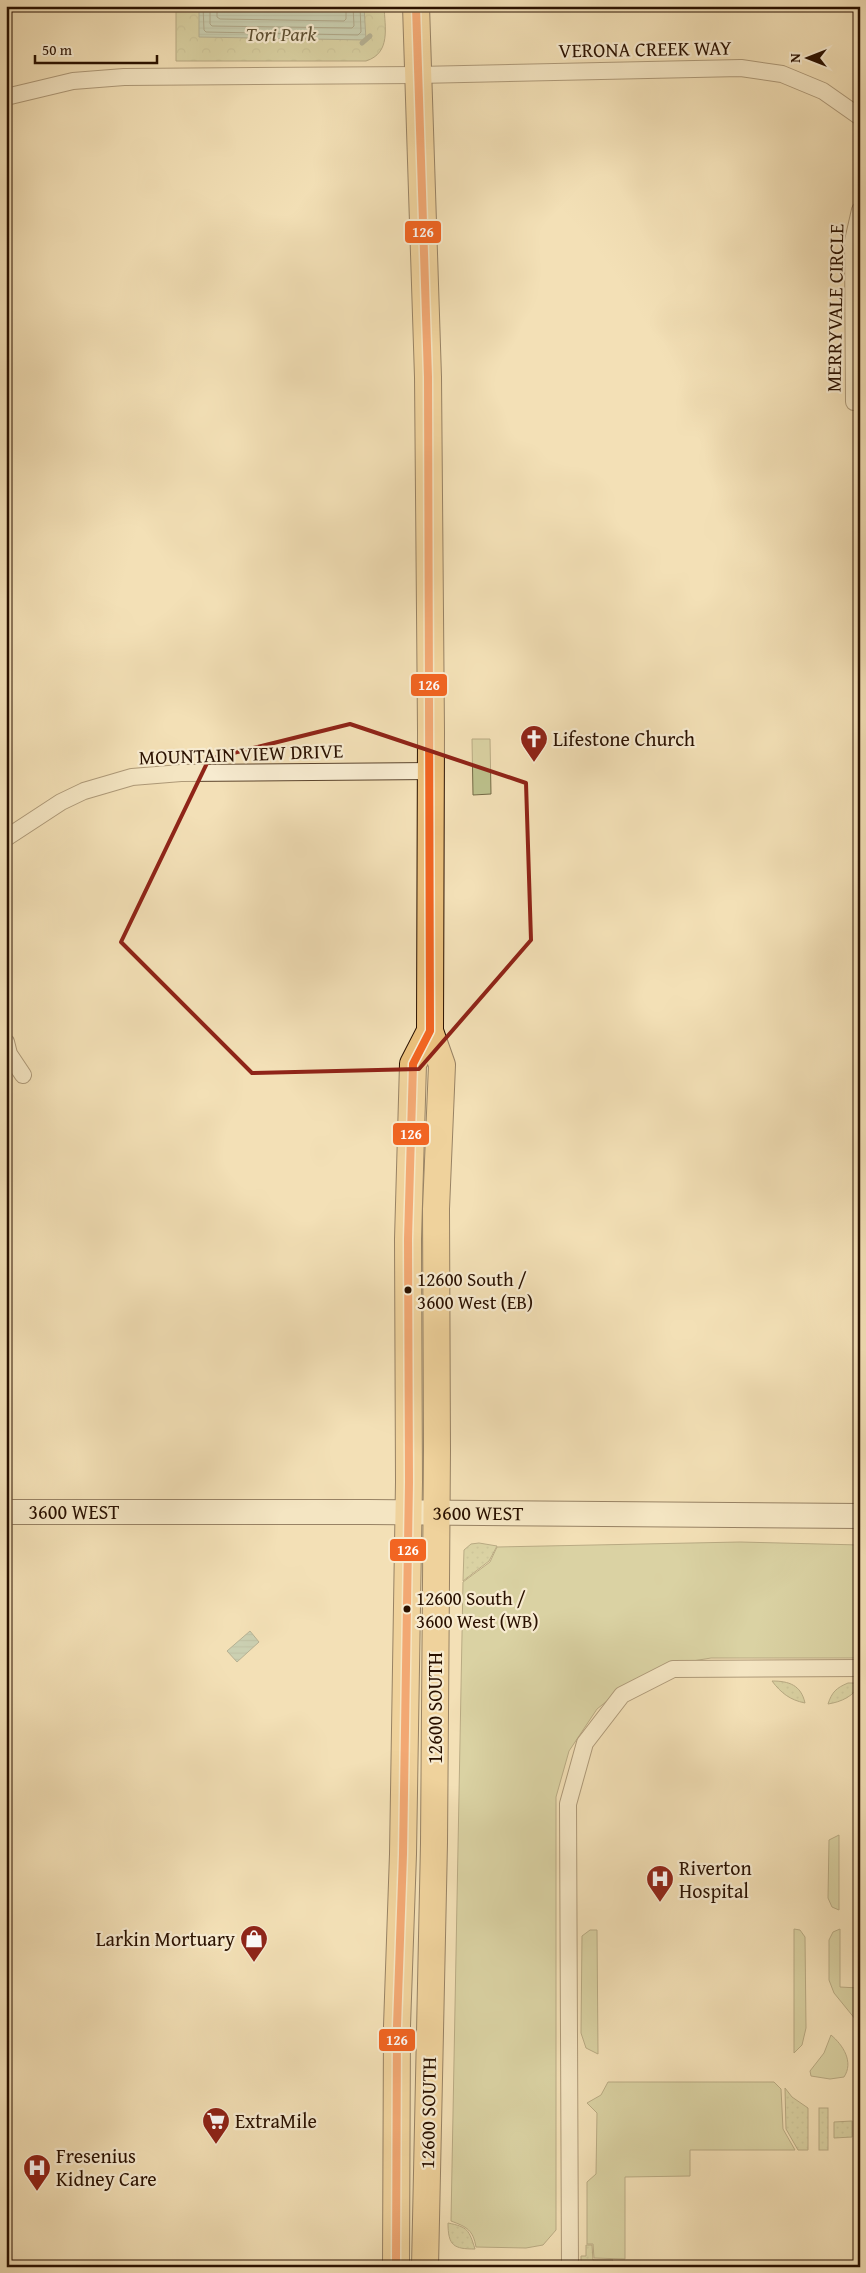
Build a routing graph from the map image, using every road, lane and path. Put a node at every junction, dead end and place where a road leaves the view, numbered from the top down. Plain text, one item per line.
1 (416, 6) edge
2 (418, 75) junction
3 (6, 97) edge
4 (860, 117) edge
5 (860, 210) edge
6 (860, 402) edge
7 (431, 771) junction
8 (6, 838) edge
9 (430, 1031) junction
10 (6, 1042) edge
11 (23, 1075) dead end
12 (6, 1512) edge
13 (408, 1512) junction
14 (436, 1513) junction
15 (860, 1516) edge
16 (860, 1668) edge
17 (396, 2267) edge
18 (425, 2267) edge
19 (570, 2267) edge

1 - 2 main road, 12600 SOUTH
2 - 3 street, VERONA CREEK WAY
2 - 4 street, VERONA CREEK WAY
2 - 7 main road, 12600 SOUTH
5 - 6 street, MERRYVALE CIRCLE
7 - 8 street, MOUNTAIN VIEW DRIVE
7 - 9 main road, 12600 SOUTH
9 - 13 main road, 12600 SOUTH
9 - 14 main road, 12600 SOUTH
10 - 11 street
12 - 13 main road, 3600 WEST
13 - 14 main road, 3600 WEST
13 - 17 main road, 12600 SOUTH
14 - 15 main road, 3600 WEST
14 - 18 main road, 12600 SOUTH
16 - 19 street

